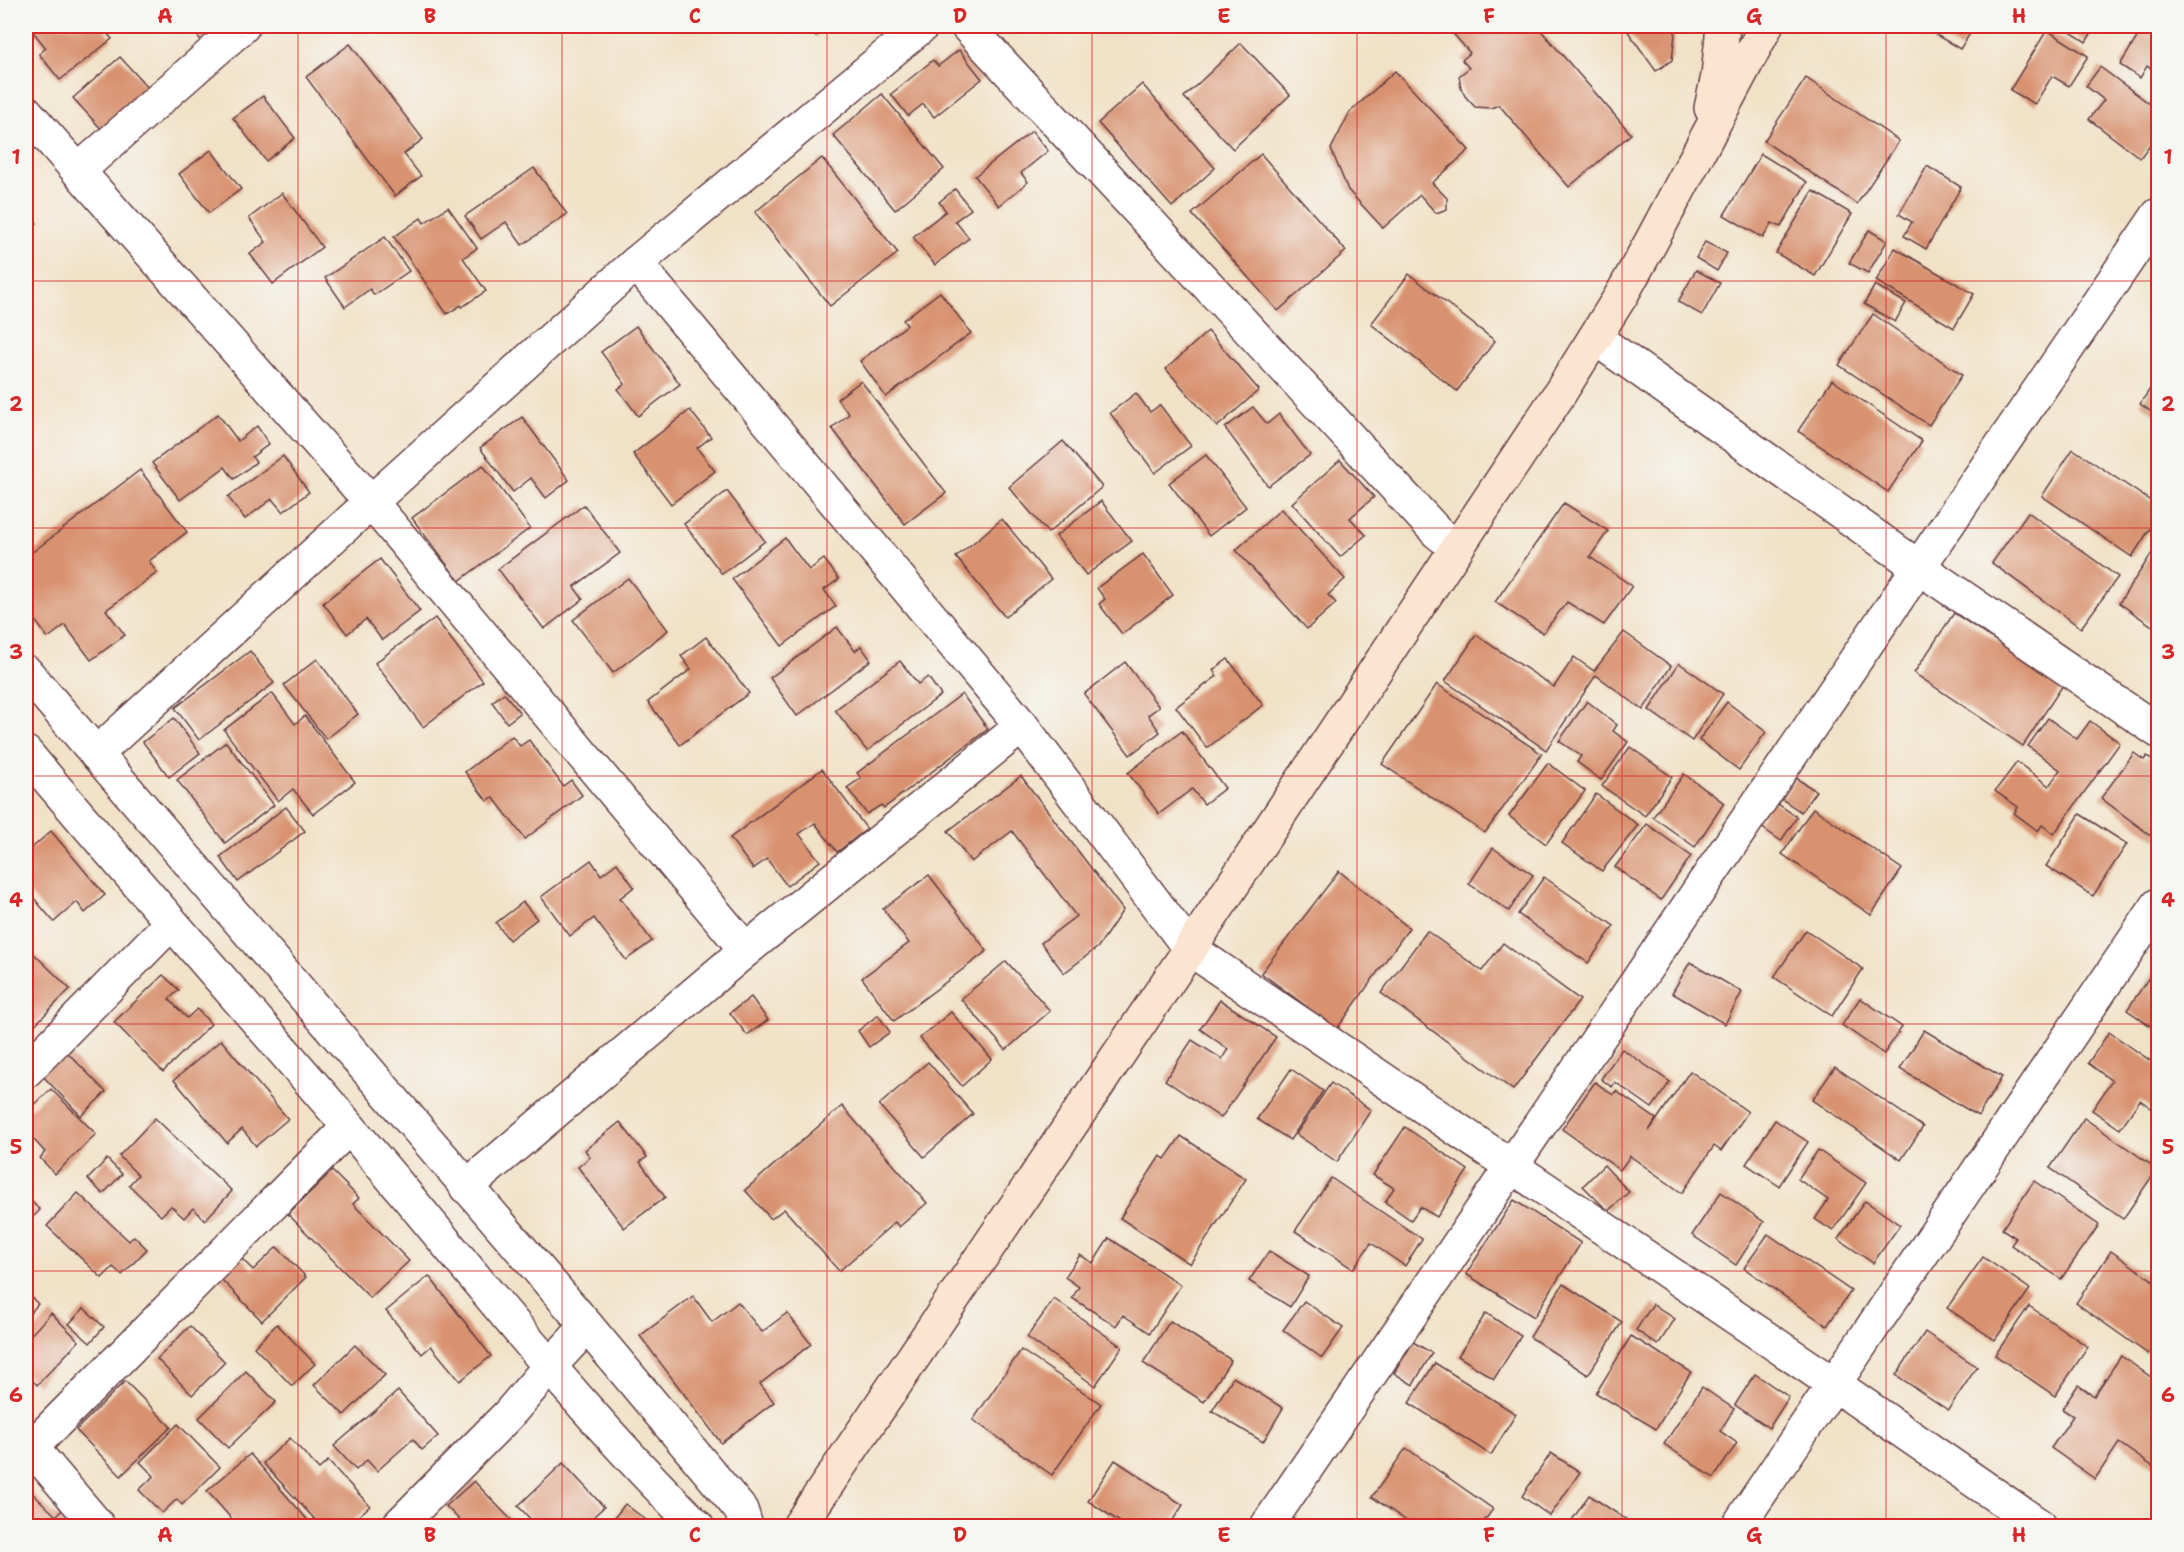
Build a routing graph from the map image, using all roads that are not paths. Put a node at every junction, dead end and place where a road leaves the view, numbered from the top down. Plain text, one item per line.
1 (243, 26) edge
2 (922, 26) edge
3 (967, 26) edge
4 (1723, 26) edge
5 (1766, 26) edge
6 (26, 112) edge
7 (1700, 151) junction
8 (78, 171) junction
9 (2158, 215) edge
10 (636, 263) junction
11 (1596, 338) junction
12 (371, 502) junction
13 (1457, 548) junction
14 (1920, 568) junction
15 (26, 672) edge
16 (1022, 726) junction
17 (2158, 731) edge
18 (26, 753) edge
19 (96, 754) junction
20 (2158, 905) edge
21 (171, 923) junction
22 (1190, 949) junction
23 (746, 950) junction
24 (26, 1071) edge
25 (349, 1127) junction
26 (1513, 1167) junction
27 (466, 1187) junction
28 (588, 1326) junction
29 (549, 1366) junction
30 (1834, 1384) junction
31 (27, 1447) edge
32 (99, 1527) edge
33 (398, 1527) edge
34 (697, 1527) edge
35 (746, 1527) edge
36 (799, 1527) edge
37 (1267, 1527) edge
38 (1738, 1527) edge
39 (2040, 1527) edge

1 - 8 street
2 - 10 street
3 - 13 street
4 - 7 street
5 - 7 street
6 - 8 street
7 - 11 street
8 - 12 street
9 - 14 street
10 - 12 street
10 - 16 street
11 - 13 street
11 - 14 street
12 - 19 street
12 - 23 street
13 - 22 street
14 - 17 street
14 - 26 street
15 - 19 street
16 - 22 street
16 - 23 street
18 - 21 street
19 - 27 street
20 - 30 street
21 - 24 street
21 - 25 street
22 - 26 street
22 - 36 street
23 - 27 street
25 - 29 street
25 - 31 street
26 - 30 street
26 - 37 street
27 - 28 street
28 - 29 street
28 - 35 street
29 - 33 street
29 - 34 street
30 - 38 street
30 - 39 street
31 - 32 street

